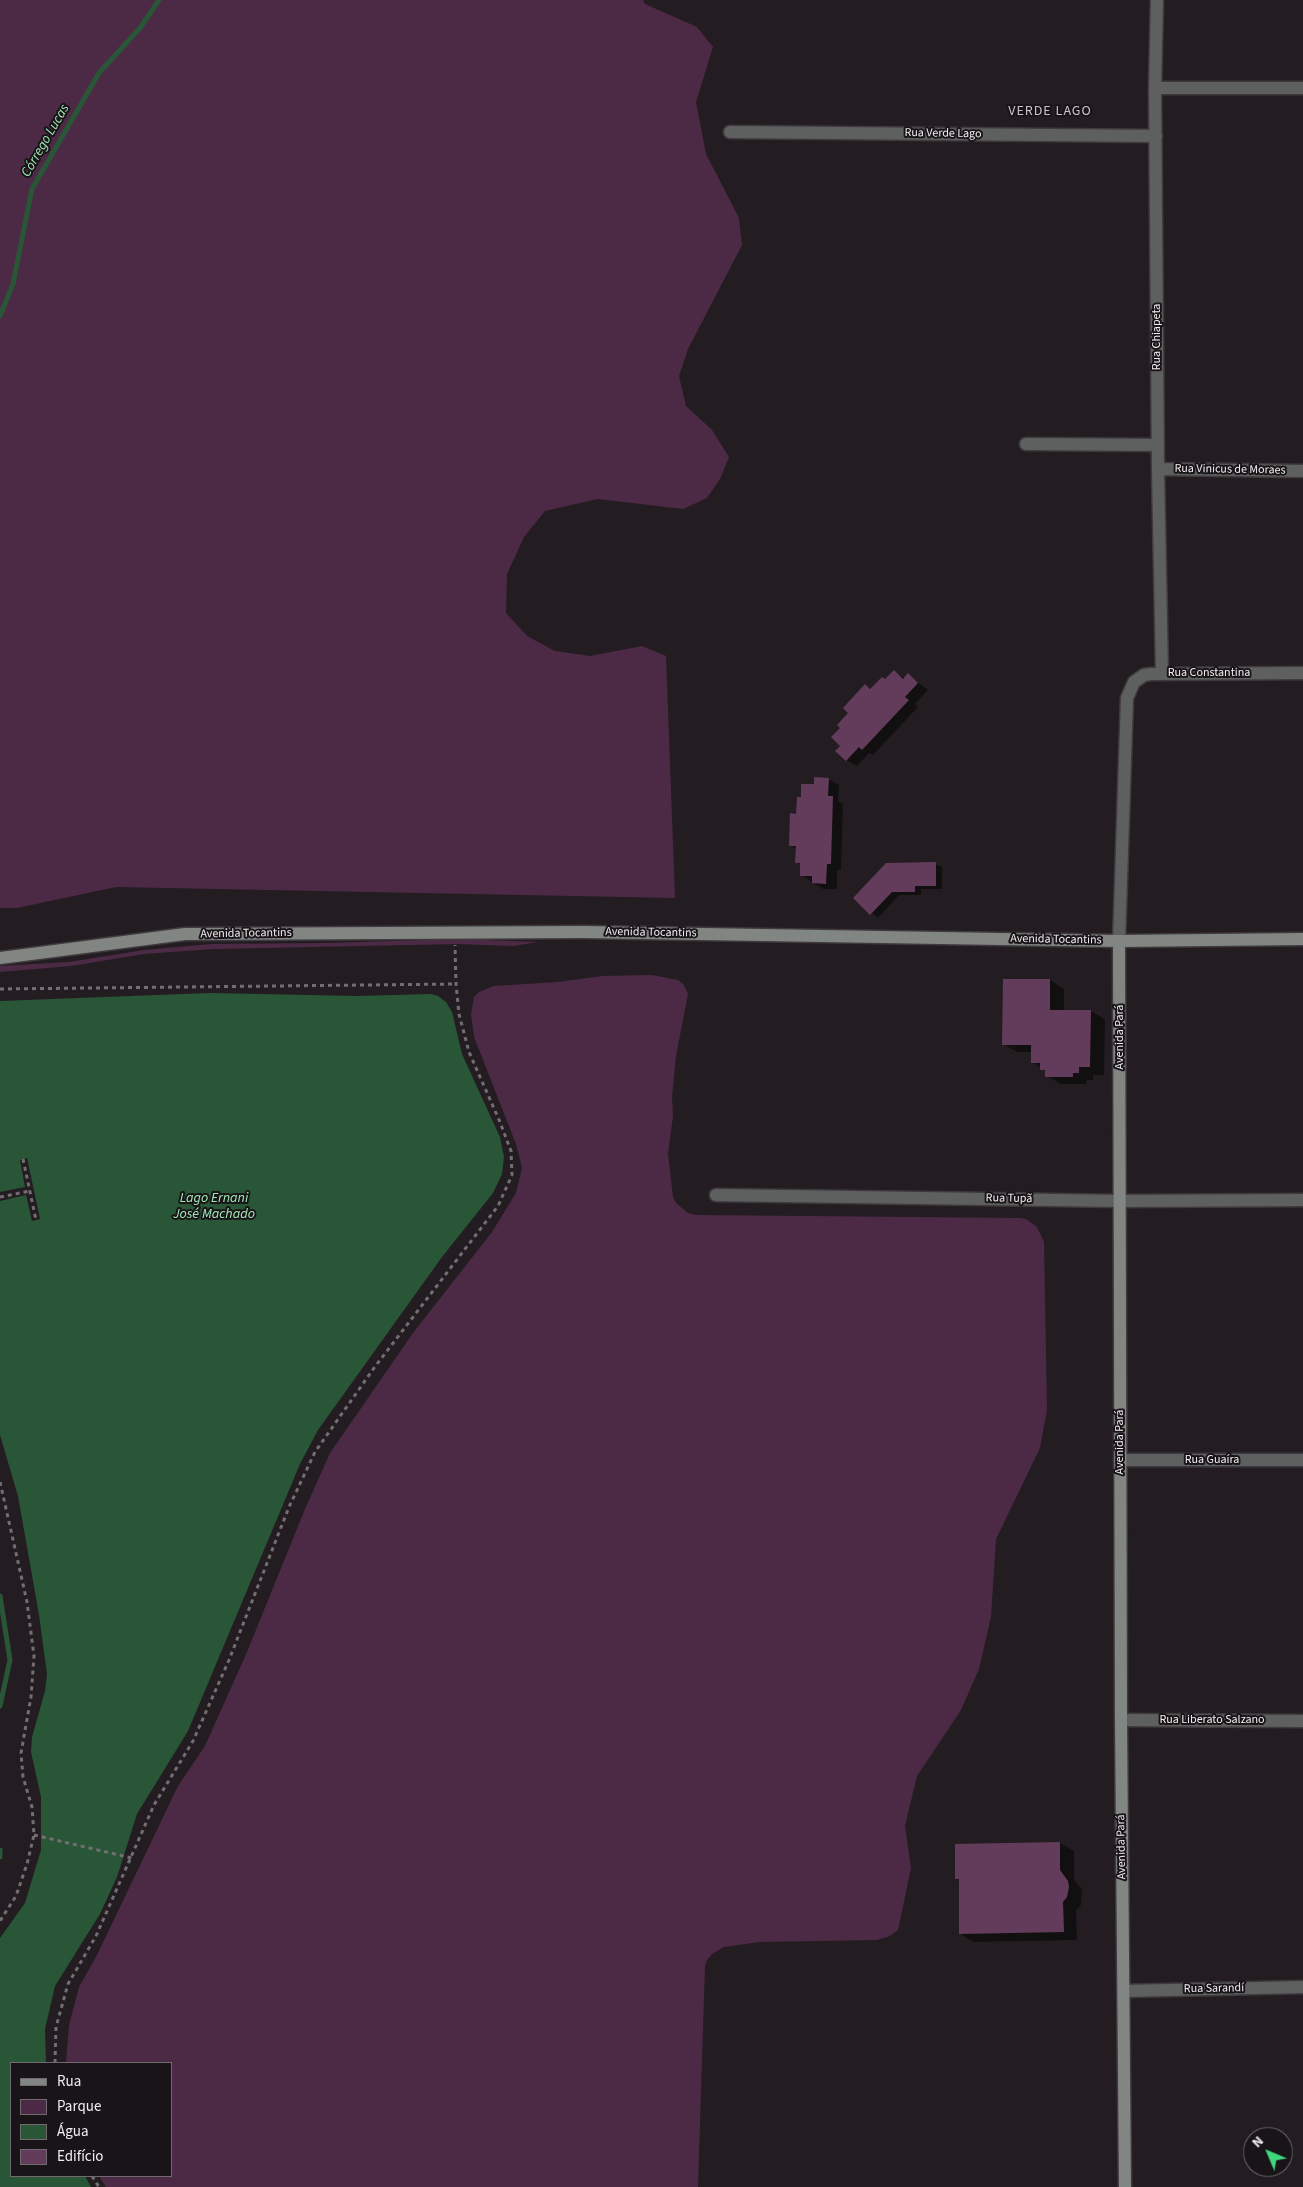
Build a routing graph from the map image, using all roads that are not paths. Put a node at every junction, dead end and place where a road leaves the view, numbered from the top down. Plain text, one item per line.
1 (1157, 0) edge
2 (1155, 88) junction
3 (1303, 88) edge
4 (730, 132) dead end
5 (1156, 136) junction
6 (1026, 444) dead end
7 (1158, 445) junction
8 (1158, 468) junction
9 (1303, 472) edge
10 (1162, 673) junction
11 (1303, 673) edge
12 (1127, 698) joint
13 (1303, 939) edge
14 (1119, 941) junction
15 (0, 958) edge
16 (716, 1195) dead end
17 (1303, 1200) edge
18 (1121, 1201) junction
19 (1120, 1460) junction
20 (1303, 1460) edge
21 (1121, 1720) junction
22 (1303, 1721) edge
23 (1303, 1987) edge
24 (1124, 1991) junction
25 (1125, 2187) edge

1 - 2 street, Rua Chiapeta
2 - 3 street
2 - 5 street, Rua Chiapeta
4 - 5 street, Rua Verde Lago
5 - 7 street, Rua Chiapeta
6 - 7 street
7 - 8 street, Rua Chiapeta
8 - 9 street, Rua Vinicus de Moraes
8 - 10 street, Rua Chiapeta
10 - 11 street, Rua Constantina
10 - 12 street, Rua Constantina
12 - 14 street, Avenida Pará
13 - 14 street, Avenida Tocantins
14 - 15 street, Avenida Tocantins
14 - 18 street, Avenida Pará
16 - 18 street, Rua Tupã
17 - 18 street, Rua Tupã
18 - 19 street, Avenida Pará
19 - 20 street, Rua Guaíra
19 - 21 street, Avenida Pará
21 - 22 street, Rua Liberato Salzano
21 - 24 street, Avenida Pará
23 - 24 street, Rua Sarandí
24 - 25 street, Avenida Pará

